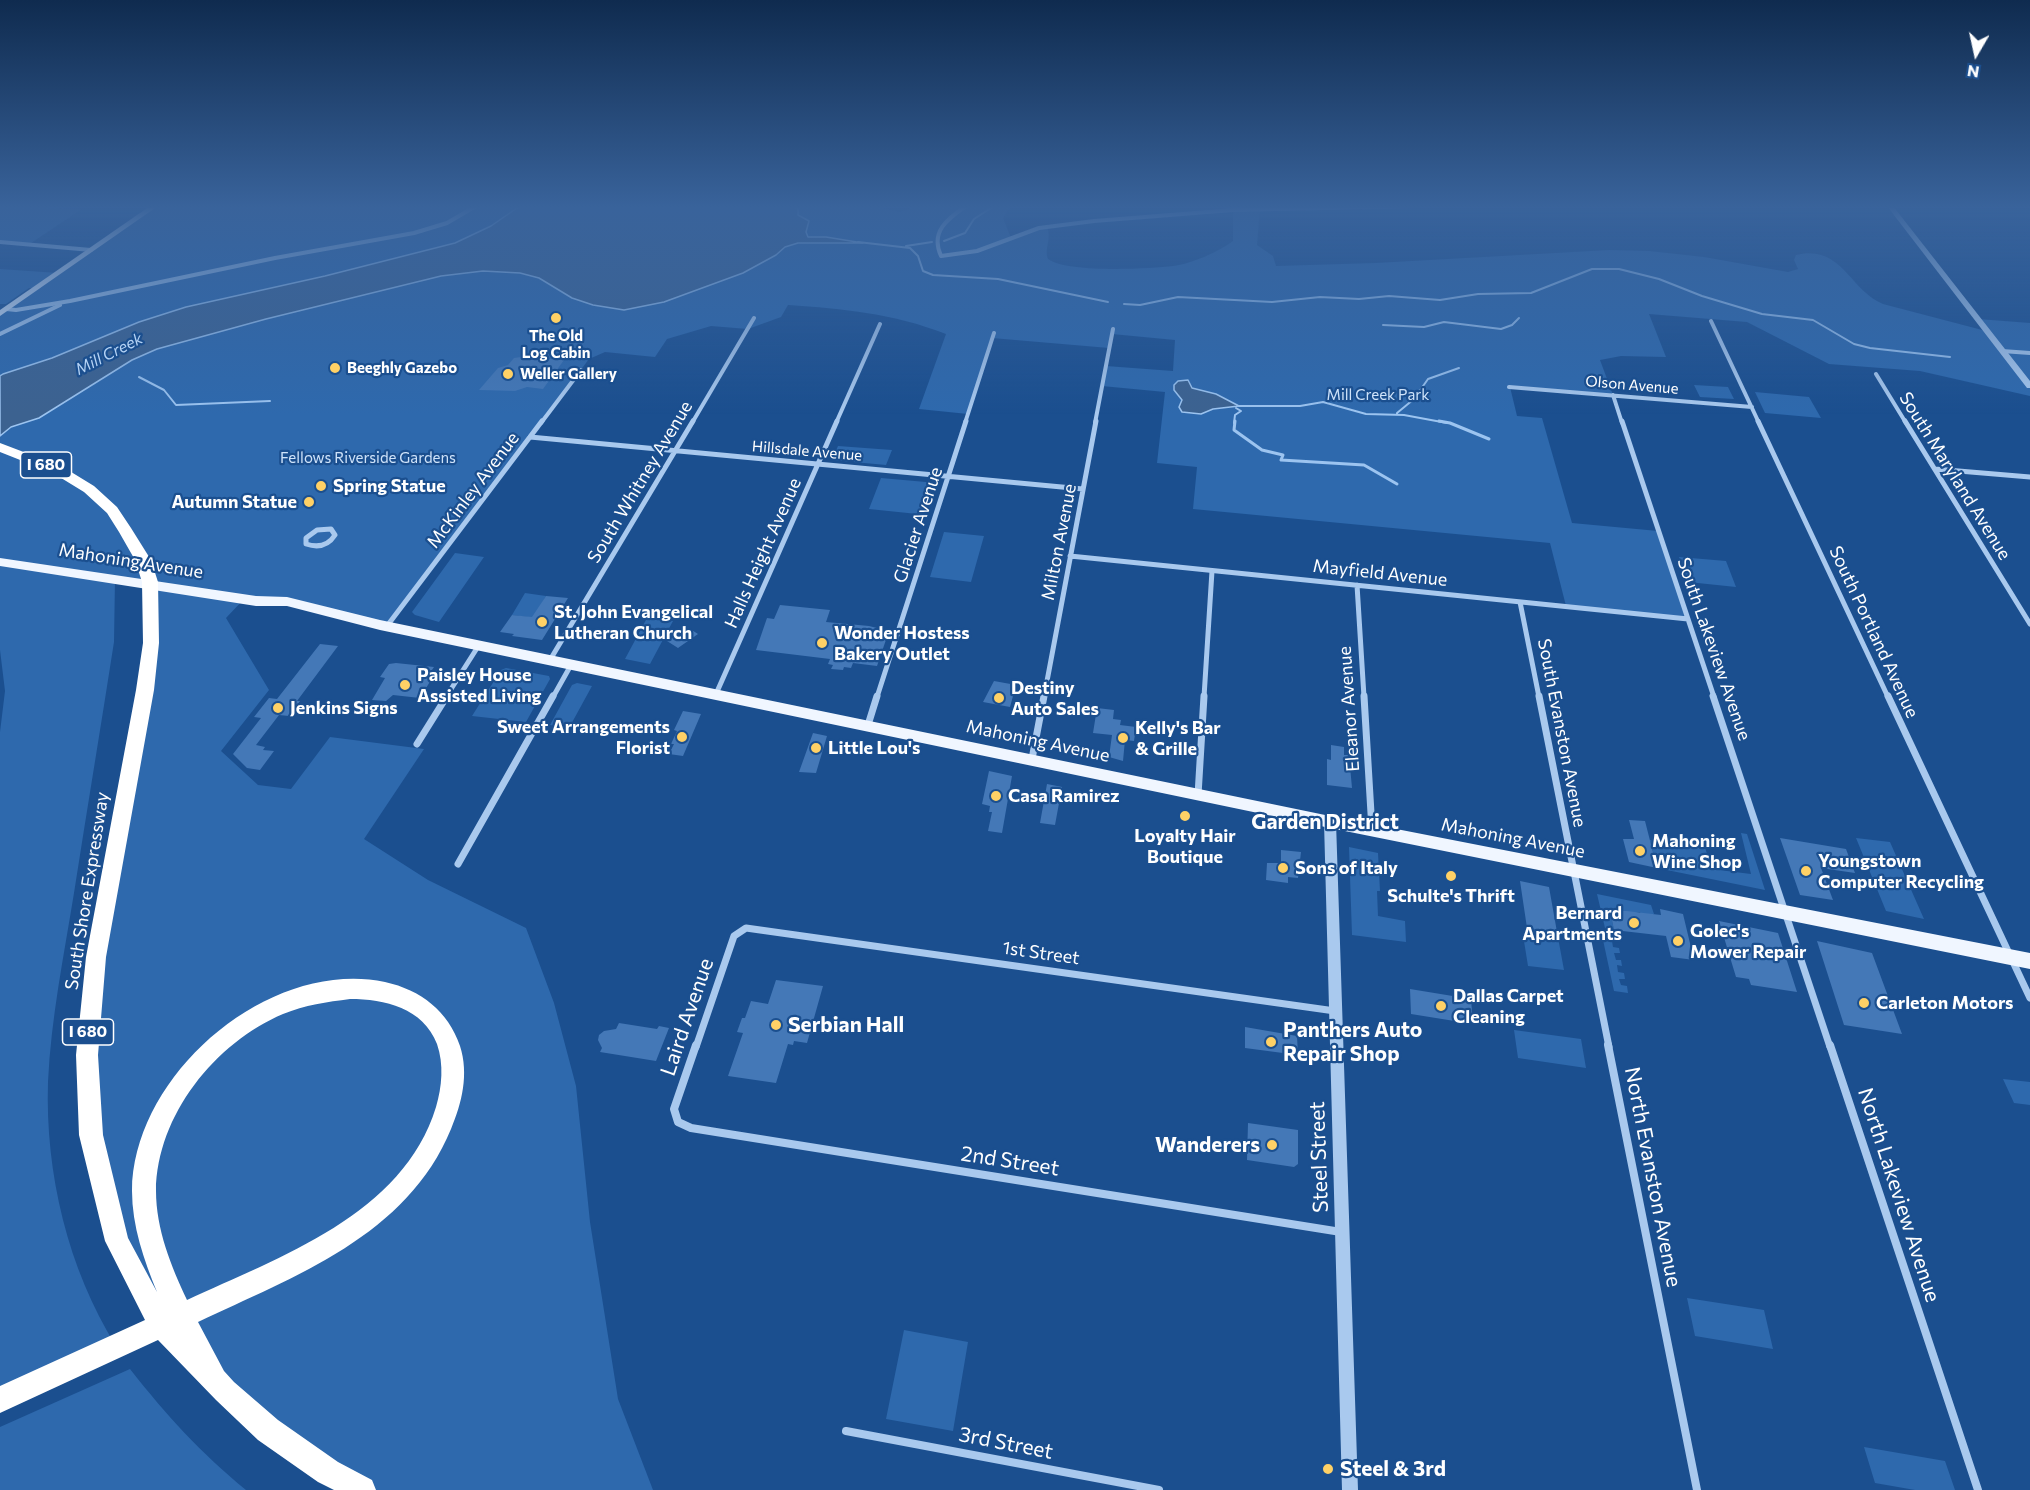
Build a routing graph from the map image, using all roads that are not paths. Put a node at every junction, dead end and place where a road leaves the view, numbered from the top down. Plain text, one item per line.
1 (54, 276) edge
2 (191, 276) edge
3 (1944, 276) edge
4 (60, 305) dead end
5 (2, 311) edge
6 (754, 318) dead end
7 (1711, 321) dead end
8 (880, 324) dead end
9 (1113, 329) dead end
10 (994, 333) dead end
11 (0, 334) edge
12 (2002, 351) junction
13 (2030, 353) edge
14 (581, 370) dead end
15 (1876, 374) dead end
16 (2030, 386) edge
17 (1509, 387) dead end
18 (1612, 395) junction
19 (1752, 406) junction
20 (530, 437) junction
21 (0, 447) edge
22 (675, 451) junction
23 (818, 464) junction
24 (1935, 469) junction
25 (948, 477) junction
26 (2030, 477) edge
27 (1083, 489) junction
28 (317, 530) joint
29 (1070, 556) junction
30 (0, 562) edge
31 (1212, 571) junction
32 (1357, 585) junction
33 (1520, 602) junction
34 (1688, 619) junction
35 (2030, 624) edge
36 (387, 626) junction
37 (479, 645) junction
38 (550, 660) junction
39 (571, 664) junction
40 (716, 694) junction
41 (868, 725) junction
42 (417, 744) dead end
43 (1032, 759) junction
44 (1198, 795) junction
45 (1330, 822) junction
46 (1372, 830) junction
47 (458, 864) dead end
48 (1574, 870) junction
49 (1786, 912) junction
50 (741, 929) joint
51 (2010, 957) junction
52 (2030, 961) edge
53 (2030, 998) edge
54 (1335, 1011) junction
55 (676, 1119) joint
56 (1342, 1232) junction
57 (213, 1377) junction
58 (0, 1400) edge
59 (846, 1431) dead end
60 (362, 1490) edge
61 (1159, 1490) edge
62 (1350, 1490) edge
63 (1697, 1490) edge
64 (1978, 1490) edge

1 - 5 main road
2 - 5 street
3 - 12 street
4 - 11 street
6 - 22 street, South Whitney Avenue
7 - 19 street, South Portland Avenue
8 - 23 street, Halls Height Avenue
9 - 27 street, Milton Avenue
10 - 25 street, Glacier Avenue
12 - 13 street
12 - 16 street
14 - 20 street, McKinley Avenue
15 - 24 street, South Maryland Avenue
17 - 18 street, Olson Avenue
18 - 19 street, Olson Avenue
18 - 34 street, South Lakeview Avenue
19 - 51 street, South Portland Avenue
20 - 22 street, Hillsdale Avenue
20 - 36 street, McKinley Avenue
21 - 57 highway, South Shore Expressway / I 680
22 - 23 street, Hillsdale Avenue
22 - 38 street, South Whitney Avenue
23 - 25 street, Hillsdale Avenue
23 - 40 street, Halls Height Avenue
24 - 26 street
24 - 35 street, South Maryland Avenue
25 - 27 street, Hillsdale Avenue
25 - 41 street, Glacier Avenue
27 - 29 street, Milton Avenue
28 - 28 street
29 - 31 street, Mayfield Avenue
29 - 43 street, Milton Avenue
30 - 36 main road, Mahoning Avenue
31 - 32 street, Mayfield Avenue
31 - 44 street
32 - 33 street, Mayfield Avenue
32 - 46 street, Eleanor Avenue
33 - 34 street, Mayfield Avenue
33 - 48 street, South Evanston Avenue
34 - 49 street, South Lakeview Avenue
36 - 37 main road, Mahoning Avenue
37 - 38 main road, Mahoning Avenue
37 - 42 street
38 - 39 main road, Mahoning Avenue
39 - 40 main road, Mahoning Avenue
39 - 47 street
40 - 41 main road, Mahoning Avenue
41 - 43 main road, Mahoning Avenue
43 - 44 main road, Mahoning Avenue
44 - 45 main road, Mahoning Avenue
45 - 46 main road, Mahoning Avenue
45 - 54 street, Steel Street
46 - 48 main road, Mahoning Avenue
48 - 49 main road, Mahoning Avenue
48 - 63 street, North Evanston Avenue
49 - 51 main road, Mahoning Avenue
49 - 64 street, North Lakeview Avenue
50 - 54 street, 1st Street
50 - 55 street, Laird Avenue
51 - 52 main road, Mahoning Avenue
51 - 53 street, South Portland Avenue
54 - 56 street, Steel Street
55 - 56 street, 2nd Street
56 - 62 street, Steel Street
57 - 58 highway
57 - 60 highway, South Shore Expressway / I 680
59 - 61 street, 3rd Street

